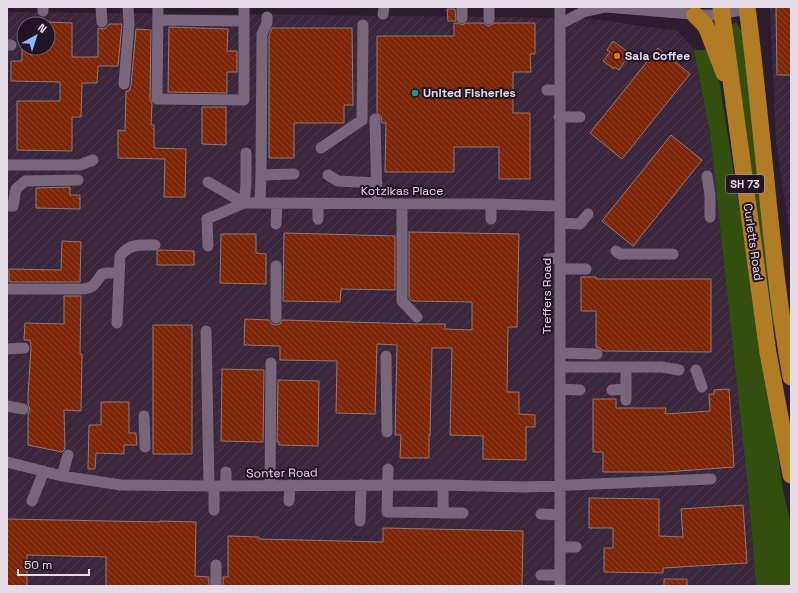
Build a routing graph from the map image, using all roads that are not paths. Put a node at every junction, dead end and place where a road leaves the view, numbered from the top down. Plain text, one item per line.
1 (101, 7) edge
2 (128, 7) edge
3 (158, 7) edge
4 (244, 7) edge
5 (489, 7) edge
6 (560, 7) edge
7 (606, 7) edge
8 (735, 9) edge
9 (695, 15) junction
10 (267, 17) dead end
11 (489, 19) dead end
12 (158, 20) junction
13 (244, 21) junction
14 (102, 22) dead end
15 (560, 24) junction
16 (363, 25) dead end
17 (124, 84) dead end
18 (546, 90) dead end
19 (560, 90) junction
20 (734, 97) junction
21 (580, 117) dead end
22 (559, 118) junction
23 (375, 119) dead end
24 (322, 148) dead end
25 (246, 153) dead end
26 (93, 160) dead end
27 (7, 165) edge
28 (294, 174) dead end
29 (261, 175) junction
30 (328, 175) dead end
31 (707, 176) dead end
32 (78, 180) dead end
33 (208, 182) dead end
34 (377, 183) junction
35 (244, 203) junction
36 (260, 203) junction
37 (277, 204) junction
38 (318, 204) junction
39 (377, 204) junction
40 (402, 204) junction
41 (491, 204) junction
42 (7, 206) edge
43 (560, 206) junction
44 (588, 214) dead end
45 (710, 217) dead end
46 (318, 219) dead end
47 (490, 219) dead end
48 (560, 223) junction
49 (276, 224) dead end
50 (155, 245) dead end
51 (208, 246) dead end
52 (616, 251) dead end
53 (673, 254) dead end
54 (548, 259) dead end
55 (560, 264) junction
56 (276, 266) dead end
57 (586, 269) dead end
58 (119, 273) junction
59 (777, 280) junction
60 (7, 289) edge
61 (791, 306) edge
62 (417, 316) dead end
63 (276, 318) dead end
64 (116, 323) dead end
65 (206, 331) dead end
66 (788, 339) edge
67 (767, 341) junction
68 (24, 348) dead end
69 (7, 349) edge
70 (560, 353) junction
71 (597, 354) dead end
72 (386, 356) dead end
73 (271, 363) dead end
74 (560, 366) junction
75 (626, 368) junction
76 (679, 370) dead end
77 (696, 370) dead end
78 (791, 377) edge
79 (702, 387) dead end
80 (560, 389) junction
81 (580, 390) dead end
82 (612, 390) dead end
83 (7, 406) edge
84 (23, 409) dead end
85 (144, 416) dead end
86 (387, 432) dead end
87 (145, 447) dead end
88 (68, 455) dead end
89 (7, 462) edge
90 (388, 469) dead end
91 (44, 471) junction
92 (226, 472) dead end
93 (62, 476) junction
94 (791, 476) edge
95 (711, 479) dead end
96 (361, 485) junction
97 (387, 485) junction
98 (443, 485) junction
99 (212, 486) junction
100 (226, 486) junction
101 (270, 486) junction
102 (290, 486) junction
103 (560, 486) junction
104 (289, 500) dead end
105 (32, 502) dead end
106 (214, 510) dead end
107 (443, 513) junction
108 (464, 513) dead end
109 (541, 514) dead end
110 (560, 515) junction
111 (360, 521) dead end
112 (560, 547) junction
113 (576, 547) dead end
114 (216, 565) dead end
115 (542, 575) dead end
116 (560, 580) edge
117 (216, 586) edge

1 - 14 street
2 - 17 street
3 - 12 street
4 - 13 street
5 - 11 street
6 - 15 street, Treffers Road
7 - 9 street
7 - 15 street
8 - 9 street
8 - 20 highway, Curletts Road / SH 73
8 - 59 highway, Curletts Road / SH 73
9 - 20 highway
10 - 29 street
12 - 13 street
12 - 13 street
15 - 19 street, Treffers Road
16 - 24 street
18 - 19 street
19 - 22 street, Treffers Road
20 - 67 highway, Curletts Road / SH 73
21 - 22 street
22 - 43 street, Treffers Road
23 - 34 street
25 - 35 street
26 - 27 street
28 - 29 street
29 - 36 street
30 - 34 street
31 - 45 street
32 - 42 street
33 - 35 street
34 - 39 street
35 - 36 street, Kotzikas Place
35 - 51 street
36 - 37 street, Kotzikas Place
37 - 38 street, Kotzikas Place
37 - 49 street
38 - 39 street, Kotzikas Place
38 - 46 street
39 - 40 street, Kotzikas Place
40 - 41 street, Kotzikas Place
40 - 62 street
41 - 43 street, Kotzikas Place
41 - 47 street
43 - 48 street, Treffers Road
44 - 48 street
48 - 55 street, Treffers Road
50 - 58 street
52 - 53 street
54 - 55 street
55 - 57 street
55 - 70 street, Treffers Road
56 - 63 street
58 - 60 street
58 - 64 street
59 - 61 highway
59 - 66 highway, Curletts Road / SH 73
65 - 99 street
66 - 67 street
66 - 78 highway, Curletts Road / SH 73
67 - 94 highway, Curletts Road / SH 73
68 - 69 street
70 - 71 street
70 - 74 street, Treffers Road
72 - 86 street
73 - 101 street
74 - 75 street
74 - 80 street, Treffers Road
75 - 76 street
75 - 82 street
77 - 79 street
80 - 81 street
80 - 103 street, Treffers Road
83 - 84 street
85 - 87 street
88 - 93 street
89 - 91 street, Sonter Road
90 - 97 street
91 - 93 street, Sonter Road
91 - 105 street
92 - 100 street
93 - 99 street, Sonter Road
95 - 103 street, Sonter Road
96 - 97 street, Sonter Road
96 - 102 street, Sonter Road
96 - 111 street
97 - 98 street, Sonter Road
97 - 107 street
98 - 103 street, Sonter Road
98 - 107 street
99 - 100 street, Sonter Road
99 - 106 street
100 - 101 street, Sonter Road
101 - 102 street, Sonter Road
102 - 104 street
103 - 110 street, Treffers Road
107 - 108 street
109 - 110 street
110 - 112 street, Treffers Road
112 - 113 street
112 - 116 street, Treffers Road
114 - 117 street
115 - 116 street

